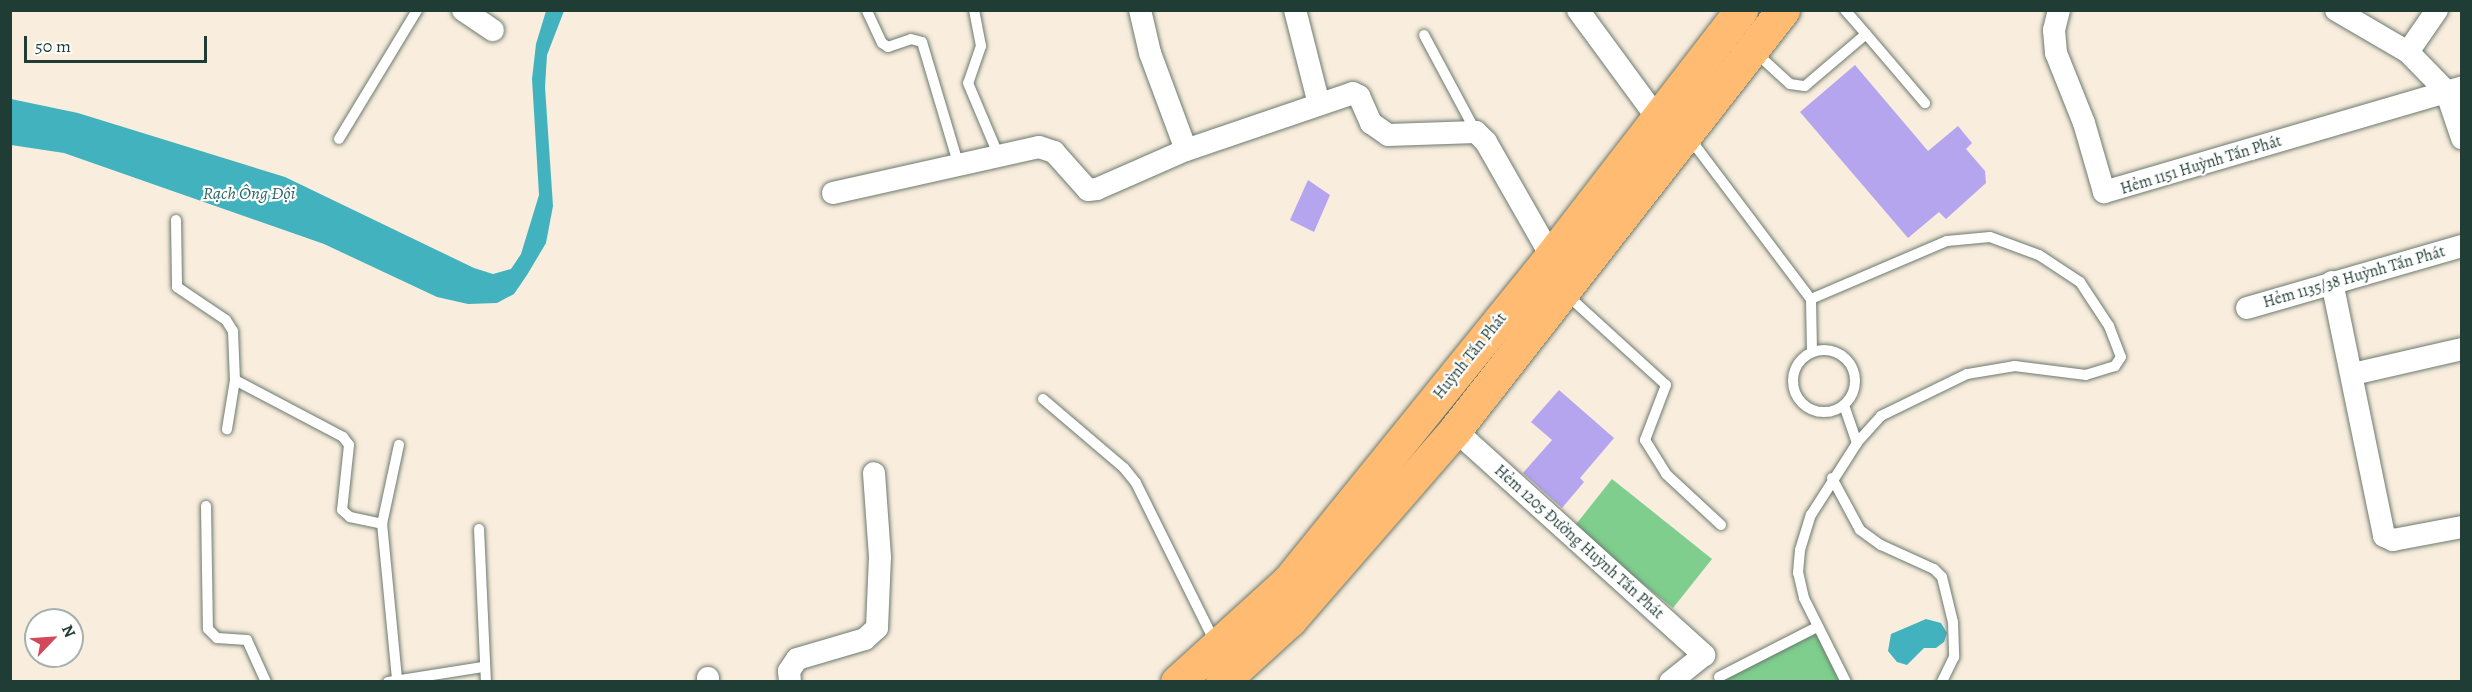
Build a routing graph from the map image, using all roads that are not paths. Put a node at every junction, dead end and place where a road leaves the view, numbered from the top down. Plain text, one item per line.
1 (417, 10) edge
2 (463, 10) edge
3 (867, 10) edge
4 (974, 10) edge
5 (1140, 10) edge
6 (1295, 10) edge
7 (1578, 10) edge
8 (1741, 10) edge
9 (1783, 10) edge
10 (1845, 10) edge
11 (2059, 10) edge
12 (2336, 10) edge
13 (2437, 10) edge
14 (493, 30) dead end
15 (1866, 34) junction
16 (1424, 35) dead end
17 (1752, 49) junction
18 (2408, 52) junction
19 (2454, 89) edge
20 (1925, 103) dead end
21 (1319, 104) junction
22 (1672, 126) junction
23 (1476, 132) junction
24 (2462, 138) edge
25 (339, 139) dead end
26 (1186, 150) junction
27 (998, 154) junction
28 (957, 163) junction
29 (833, 193) dead end
30 (176, 220) dead end
31 (2462, 246) edge
32 (1544, 264) junction
33 (2332, 282) junction
34 (1563, 292) junction
35 (1811, 299) junction
36 (2247, 308) dead end
37 (2462, 349) edge
38 (1812, 352) junction
39 (2353, 374) junction
40 (235, 380) junction
41 (1043, 399) dead end
42 (1844, 406) junction
43 (1429, 407) junction
44 (227, 429) dead end
45 (1455, 430) junction
46 (1857, 443) junction
47 (399, 445) dead end
48 (874, 473) dead end
49 (1832, 478) junction
50 (206, 506) dead end
51 (382, 524) junction
52 (1721, 525) dead end
53 (2462, 527) edge
54 (479, 529) dead end
55 (1817, 627) junction
56 (1217, 645) junction
57 (1704, 655) junction
58 (483, 667) junction
59 (1719, 677) dead end
60 (393, 680) edge
61 (266, 681) edge
62 (486, 681) edge
63 (790, 681) edge
64 (1177, 681) edge
65 (1222, 681) edge
66 (1670, 681) edge
67 (1696, 681) edge
68 (1846, 681) edge
69 (1942, 681) edge

1 - 25 lane
2 - 14 street
3 - 28 lane
4 - 27 lane
5 - 26 street
6 - 21 street
7 - 22 street
8 - 22 main road, Huỳnh Tấn Phát
9 - 17 main road, Huỳnh Tấn Phát
10 - 15 lane
11 - 19 street, Hẻm 1151 Huỳnh Tấn Phát
12 - 18 street
13 - 18 street
15 - 17 lane
15 - 20 lane
16 - 23 lane
17 - 22 main road, Huỳnh Tấn Phát
18 - 19 street
19 - 24 street
21 - 23 street
21 - 26 street
22 - 32 main road, Huỳnh Tấn Phát
22 - 34 main road, Huỳnh Tấn Phát
22 - 35 lane
23 - 32 street
26 - 27 street
27 - 28 street
28 - 29 street
30 - 40 lane
31 - 33 street, Hẻm 1135/38 Huỳnh Tấn Phát
32 - 34 main road
32 - 43 main road, Huỳnh Tấn Phát
33 - 36 street, Hẻm 1135/38 Huỳnh Tấn Phát
33 - 39 street
34 - 45 main road, Huỳnh Tấn Phát
34 - 52 lane
35 - 38 lane
35 - 46 lane
37 - 39 street
38 - 42 lane
38 - 42 lane
39 - 53 street
40 - 44 lane
40 - 51 lane
41 - 56 lane
42 - 46 lane
43 - 45 main road
43 - 56 main road, Huỳnh Tấn Phát
45 - 57 street, Hẻm 1205 Đường Huỳnh Tấn Phát
45 - 65 main road, Huỳnh Tấn Phát
46 - 49 lane
47 - 51 lane
48 - 63 street
49 - 55 lane
49 - 69 lane
50 - 61 lane
51 - 60 lane
54 - 58 lane
55 - 59 lane
55 - 68 lane
56 - 64 main road, Huỳnh Tấn Phát
57 - 66 street
57 - 67 street
58 - 60 lane
58 - 62 lane

